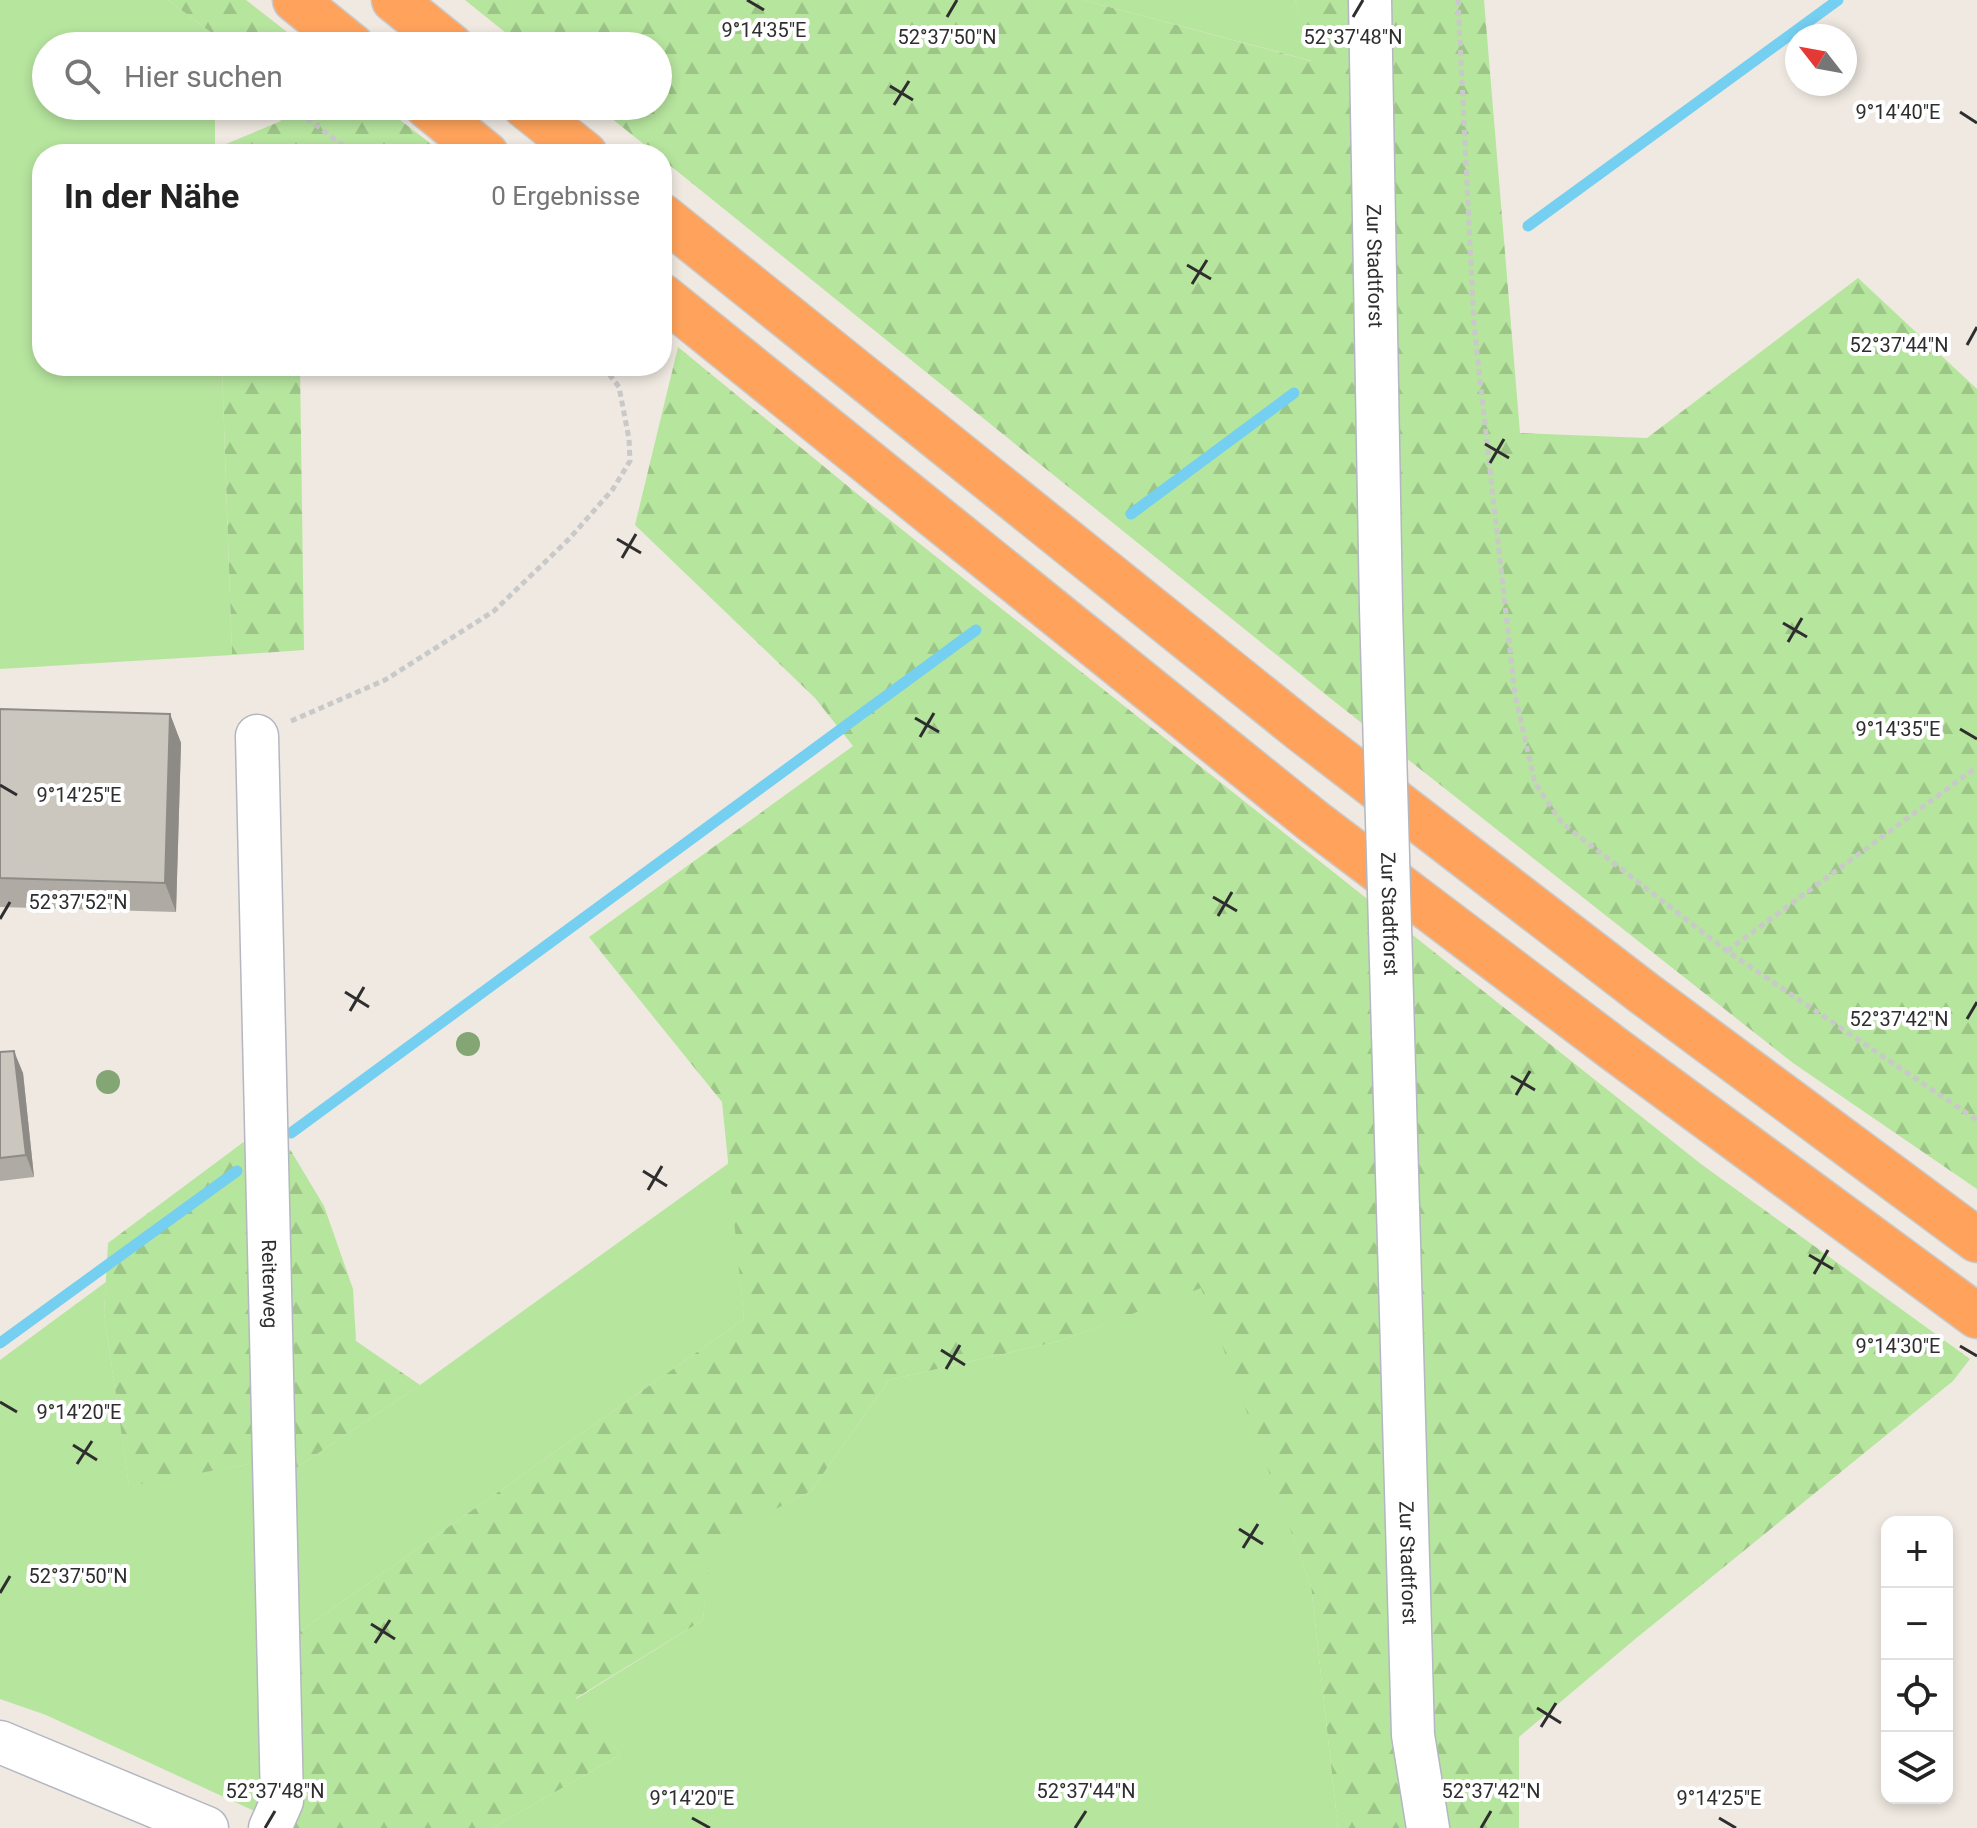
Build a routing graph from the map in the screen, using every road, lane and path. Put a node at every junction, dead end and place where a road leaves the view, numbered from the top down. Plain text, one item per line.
1 (295, 0) edge
2 (394, 0) edge
3 (1370, 0) edge
4 (1458, 0) edge
5 (335, 32) edge
6 (434, 32) edge
7 (309, 120) edge
8 (444, 120) edge
9 (542, 120) edge
10 (341, 144) edge
11 (474, 144) edge
12 (572, 144) edge
13 (672, 224) edge
14 (672, 304) edge
15 (611, 376) edge
16 (257, 736) joint
17 (1977, 767) edge
18 (1727, 951) junction
19 (1977, 1120) edge
20 (1977, 1240) edge
21 (1977, 1316) edge
22 (0, 1742) edge
23 (207, 1828) edge
24 (270, 1828) edge
25 (1428, 1828) edge

1 - 5 highway
2 - 6 highway
3 - 25 street, Zur Stadtforst, bridge
4 - 18 path
7 - 10 path
8 - 11 highway
9 - 12 highway
13 - 20 highway
14 - 21 highway
15 - 16 path
16 - 24 street, Reiterweg
17 - 18 path
18 - 19 path
22 - 23 street

